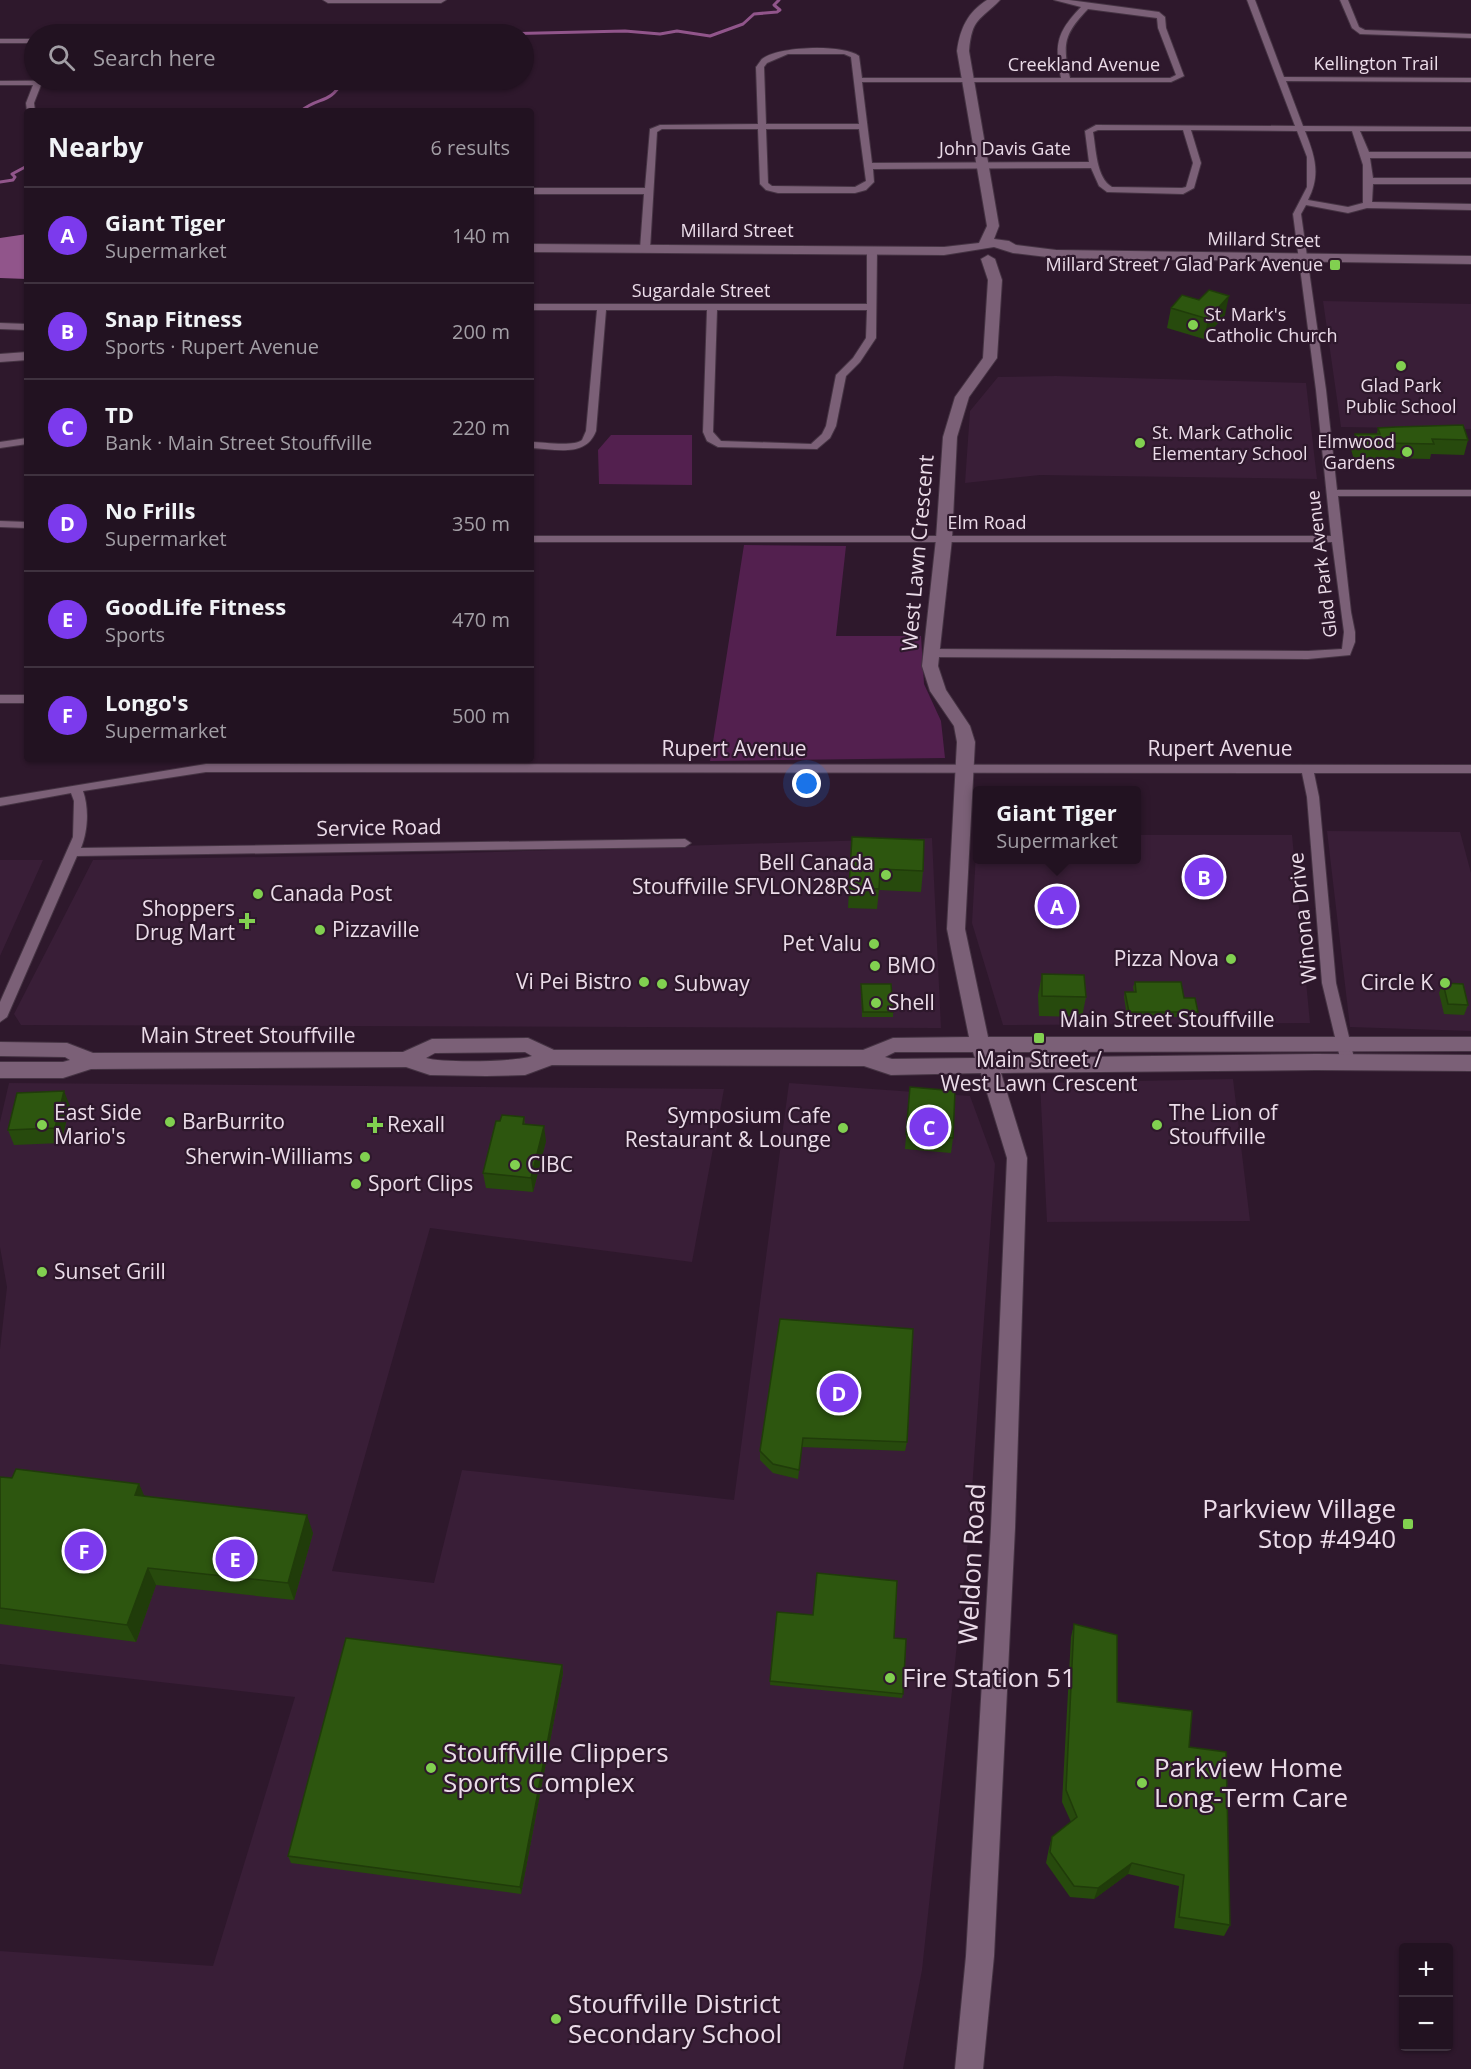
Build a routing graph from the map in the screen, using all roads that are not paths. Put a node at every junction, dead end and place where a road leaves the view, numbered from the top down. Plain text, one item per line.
1 (328, 0) edge
2 (411, 0) edge
3 (441, 0) edge
4 (995, 0) edge
5 (1058, 0) edge
6 (1251, 0) edge
7 (1344, 0) edge
8 (1086, 6) junction
9 (1471, 36) edge
10 (0, 40) edge
11 (24, 41) edge
12 (1281, 79) junction
13 (858, 80) junction
14 (967, 80) junction
15 (1066, 80) junction
16 (1471, 80) edge
17 (0, 83) edge
18 (24, 84) edge
19 (35, 90) edge
20 (31, 108) edge
21 (763, 126) junction
22 (864, 126) junction
23 (1186, 127) junction
24 (1298, 127) junction
25 (1354, 128) junction
26 (1471, 129) edge
27 (1365, 155) junction
28 (1471, 155) edge
29 (982, 165) junction
30 (1094, 165) junction
31 (868, 166) junction
32 (1371, 181) junction
33 (1471, 181) edge
34 (534, 191) edge
35 (648, 191) junction
36 (1303, 202) junction
37 (1367, 205) junction
38 (1471, 207) edge
39 (993, 226) junction
40 (534, 248) edge
41 (645, 249) junction
42 (872, 250) junction
43 (984, 252) junction
44 (1009, 254) junction
45 (1303, 259) junction
46 (1471, 260) edge
47 (995, 280) junction
48 (534, 307) edge
49 (602, 307) junction
50 (712, 307) junction
51 (871, 307) junction
52 (0, 326) edge
53 (24, 327) edge
54 (24, 356) edge
55 (0, 358) edge
56 (24, 441) edge
57 (0, 445) edge
58 (534, 445) edge
59 (1331, 493) junction
60 (1471, 493) edge
61 (0, 524) edge
62 (24, 525) edge
63 (534, 539) edge
64 (944, 539) junction
65 (1336, 539) junction
66 (932, 653) junction
67 (0, 699) edge
68 (24, 699) edge
69 (208, 764) edge
70 (965, 768) junction
71 (1307, 769) junction
72 (1471, 769) edge
73 (76, 789) junction
74 (0, 802) edge
75 (685, 843) dead end
76 (74, 852) junction
77 (0, 1017) edge
78 (1471, 1044) edge
79 (0, 1049) edge
80 (1346, 1053) junction
81 (984, 1055) junction
82 (91, 1060) junction
83 (1471, 1063) edge
84 (0, 1070) edge
85 (969, 2069) edge

1 - 2 street
2 - 3 street
4 - 14 street
5 - 8 street, Creekland Avenue
6 - 12 street, Glad Park Avenue
7 - 9 street, Kellington Trail
8 - 15 street
8 - 15 street, Creekland Avenue
10 - 11 street
12 - 16 street, Kellington Trail
12 - 24 street, Glad Park Avenue
13 - 14 street, Creekland Avenue
13 - 21 street
13 - 22 street
14 - 15 street, Creekland Avenue
14 - 29 street
17 - 18 street
19 - 20 street
21 - 22 street
21 - 31 street
21 - 35 street
22 - 31 street
23 - 24 street, John Davis Gate
23 - 30 street, John Davis Gate
23 - 30 street
24 - 25 street, John Davis Gate
24 - 36 street, Glad Park Avenue
25 - 26 street, John Davis Gate
25 - 27 street
27 - 28 street
27 - 32 street
29 - 30 street, John Davis Gate
29 - 31 street, John Davis Gate
29 - 39 street
32 - 33 street
32 - 37 street
34 - 35 street
35 - 41 street
36 - 37 street
36 - 45 street, Glad Park Avenue
37 - 38 street
39 - 43 street
39 - 44 street
40 - 41 street, Millard Street
41 - 42 street, Millard Street
42 - 43 street, Millard Street
42 - 51 street
43 - 44 street, Millard Street
43 - 47 street, West Lawn Crescent
44 - 45 street, Millard Street
44 - 47 street, West Lawn Crescent
45 - 46 street, Millard Street
45 - 59 street, Glad Park Avenue
47 - 64 street, West Lawn Crescent
48 - 49 street, Sugardale Street
49 - 50 street, Sugardale Street
49 - 58 street
50 - 51 street, Sugardale Street
50 - 51 street
52 - 53 street
54 - 55 street
56 - 57 street
59 - 60 street
59 - 65 street, Glad Park Avenue
61 - 62 street
63 - 64 street, Elm Road
64 - 65 street, Elm Road
64 - 66 street, West Lawn Crescent
65 - 66 street, Glad Park Avenue
66 - 70 street, West Lawn Crescent
67 - 68 street
69 - 70 street, Rupert Avenue
69 - 73 street, Rupert Avenue
70 - 71 street, Rupert Avenue
70 - 81 street, West Lawn Crescent
71 - 72 street, Rupert Avenue
71 - 80 street, Winona Drive
73 - 74 street, Rupert Avenue
73 - 76 street
75 - 76 street, Service Road
76 - 77 street
78 - 80 street, Main Street Stouffville
79 - 82 street, Main Street Stouffville
80 - 81 street, Main Street Stouffville
80 - 83 street, Main Street Stouffville
81 - 82 street, Main Street Stouffville
81 - 85 street, Weldon Road
82 - 84 street, Main Street Stouffville

